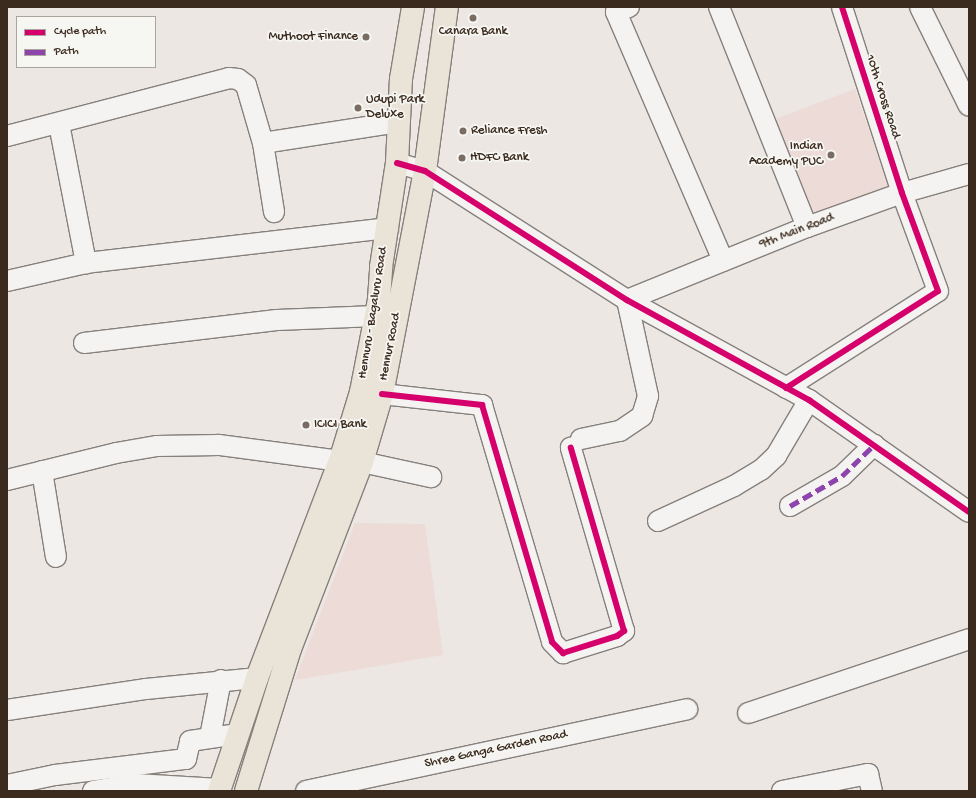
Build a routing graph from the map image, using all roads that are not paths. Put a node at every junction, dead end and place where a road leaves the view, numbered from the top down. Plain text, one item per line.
1 (413, 7) edge
2 (447, 7) edge
3 (629, 7) edge
4 (719, 7) edge
5 (842, 7) edge
6 (920, 7) edge
7 (969, 106) edge
8 (399, 122) junction
9 (59, 124) junction
10 (7, 136) edge
11 (263, 143) junction
12 (397, 163) junction
13 (425, 171) junction
14 (969, 174) edge
15 (902, 193) junction
16 (274, 212) dead end
17 (807, 227) junction
18 (388, 228) junction
19 (723, 261) junction
20 (86, 263) junction
21 (7, 281) edge
22 (627, 300) junction
23 (376, 316) junction
24 (84, 343) dead end
25 (786, 388) junction
26 (382, 394) junction
27 (809, 400) junction
28 (874, 445) junction
29 (340, 461) junction
30 (362, 462) junction
31 (42, 471) junction
32 (431, 477) dead end
33 (7, 480) edge
34 (790, 506) dead end
35 (969, 512) edge
36 (658, 521) dead end
37 (56, 557) dead end
38 (969, 639) edge
39 (281, 646) junction
40 (257, 678) junction
41 (221, 680) junction
42 (687, 709) dead end
43 (7, 710) edge
44 (748, 713) dead end
45 (238, 734) junction
46 (210, 737) junction
47 (7, 786) edge
48 (220, 790) edge
49 (248, 790) edge
50 (93, 791) edge
51 (306, 791) edge
52 (782, 791) edge
53 (872, 791) edge

1 - 8 main road, Hennuru - Bagaluru Road
2 - 13 main road, Hennur Road
3 - 19 street
4 - 17 street
5 - 15 street, 10th Cross Road
6 - 7 street
8 - 11 street
8 - 12 main road, Hennuru - Bagaluru Road
9 - 10 street
9 - 11 street
9 - 20 street
11 - 16 street
12 - 13 street
12 - 18 main road, Hennuru - Bagaluru Road
13 - 22 street
13 - 26 main road, Hennur Road
14 - 15 street, 9th Main Road
15 - 17 street, 9th Main Road
15 - 25 street, 10th Cross Road
17 - 19 street, 9th Main Road
18 - 20 street
18 - 23 main road, Hennuru - Bagaluru Road
19 - 22 street, 9th Main Road
20 - 21 street
22 - 25 street
22 - 26 street
23 - 24 street
23 - 29 main road, Hennuru - Bagaluru Road
25 - 27 street
26 - 30 main road, Hennur Road
27 - 28 street
27 - 36 street
28 - 34 street
28 - 35 street
29 - 31 street
29 - 39 main road
30 - 32 street
30 - 39 main road, Hennur Road
31 - 33 street
31 - 37 street
38 - 44 street
39 - 40 main road
39 - 49 main road
40 - 41 street
40 - 45 main road
41 - 43 street
41 - 46 street
42 - 51 street, Shree Ganga Garden Road
45 - 46 street
45 - 48 main road
46 - 47 street
48 - 50 street
52 - 53 street

